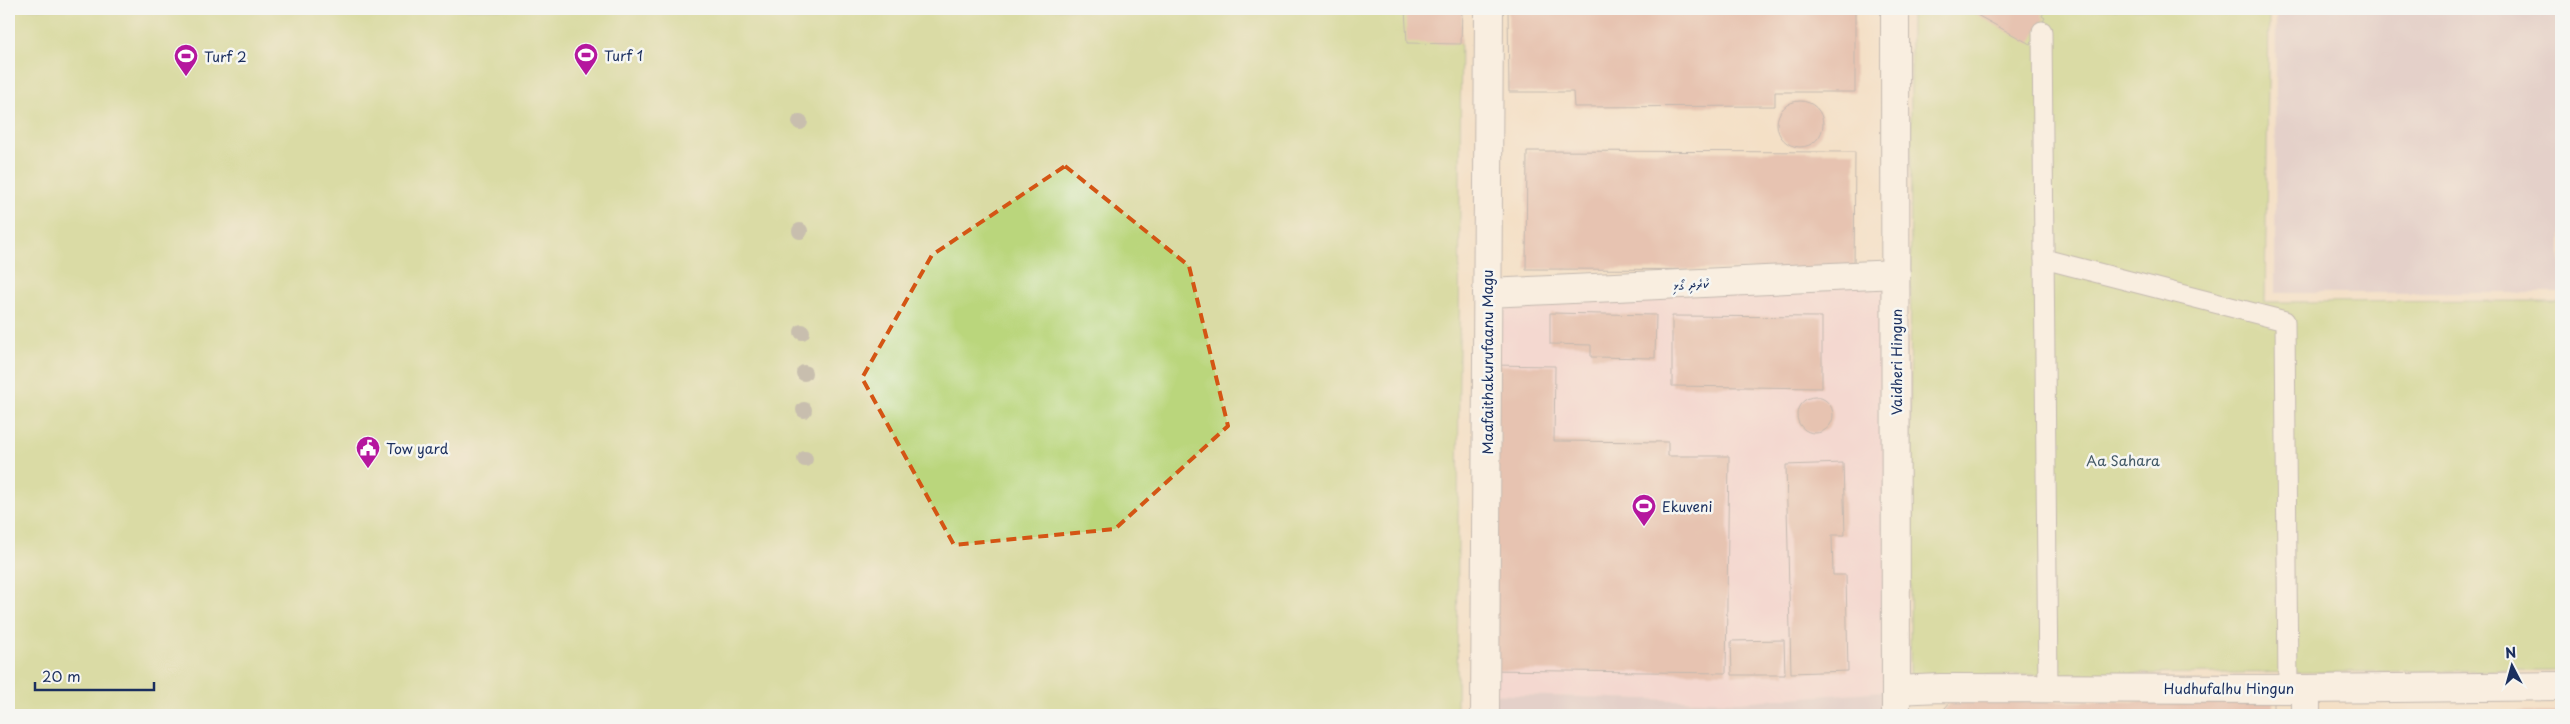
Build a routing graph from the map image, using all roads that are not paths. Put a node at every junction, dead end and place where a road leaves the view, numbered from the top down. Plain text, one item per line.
1 (1489, 9) edge
2 (1895, 9) edge
3 (2042, 31) dead end
4 (2044, 259) junction
5 (1896, 274) junction
6 (1487, 293) junction
7 (2561, 686) edge
8 (2048, 688) junction
9 (2300, 698) edge
10 (1896, 703) edge
11 (1485, 715) edge

1 - 6 street, Maafaithakurufaanu Magu
2 - 5 street, Vaidheri Hingun
3 - 4 lane
4 - 8 lane
4 - 9 lane
5 - 6 street, ކުރެދި ގޯޅި
5 - 10 street, Vaidheri Hingun
6 - 11 street, Maafaithakurufaanu Magu
7 - 9 street, Hudhufalhu Hingun
8 - 9 street, Hudhufalhu Hingun
8 - 10 street, Hudhufalhu Hingun

